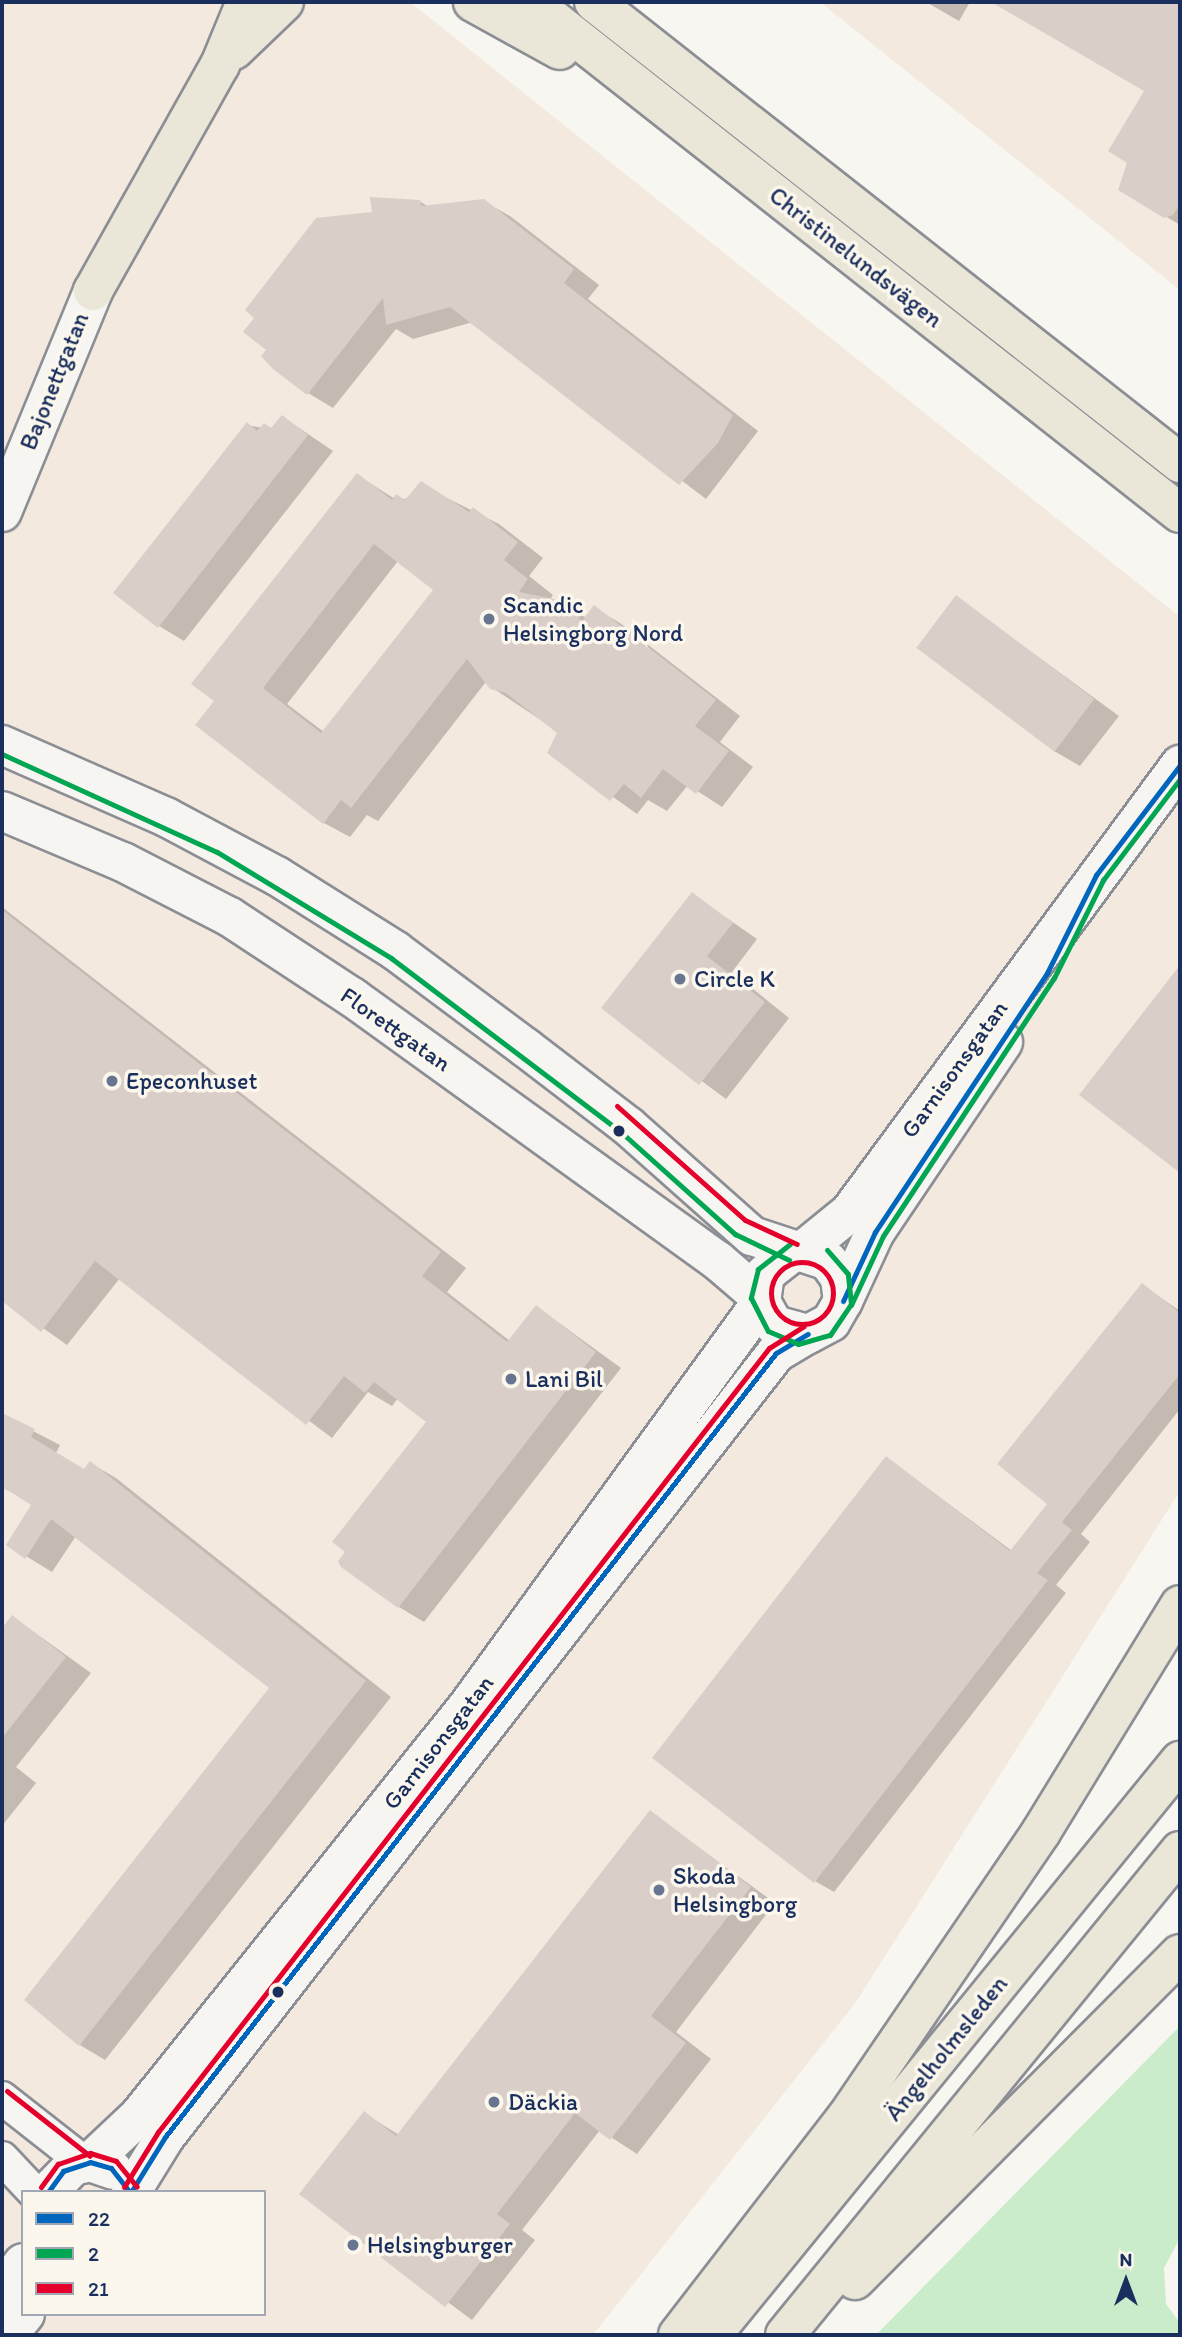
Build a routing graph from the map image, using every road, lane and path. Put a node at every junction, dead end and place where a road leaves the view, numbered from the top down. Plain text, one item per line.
1 (246, 2) edge
2 (284, 2) edge
3 (473, 2) edge
4 (531, 2) edge
5 (594, 2) edge
6 (620, 2) edge
7 (220, 65) junction
8 (743, 116) junction
9 (810, 221) junction
10 (93, 291) joint
11 (1180, 463) edge
12 (2, 512) edge
13 (1180, 513) edge
14 (2, 745) edge
15 (1180, 765) edge
16 (2, 811) edge
17 (1096, 875) junction
18 (797, 1252) junction
19 (760, 1300) junction
20 (843, 1301) junction
21 (808, 1334) junction
22 (1180, 1605) edge
23 (1180, 1760) edge
24 (1180, 1851) edge
25 (1180, 1954) edge
26 (2, 2098) edge
27 (2, 2158) edge
28 (88, 2163) junction
29 (32, 2190) edge
30 (49, 2190) edge
31 (129, 2190) edge
32 (132, 2190) edge
33 (21, 2266) edge
34 (2, 2291) edge
35 (23, 2316) edge
36 (8, 2335) edge
37 (678, 2335) edge
38 (712, 2335) edge
39 (785, 2335) edge
40 (794, 2335) edge

1 - 7 main road
2 - 7 main road
3 - 9 main road
4 - 9 main road, Christinelundsvägen
5 - 8 main road, Christinelundsvägen
6 - 8 main road
7 - 10 main road
8 - 11 main road, Christinelundsvägen
9 - 13 main road, Christinelundsvägen
10 - 12 street, Bajonettgatan
14 - 18 street
15 - 17 street, Garnisonsgatan
16 - 19 street, Florettgatan
17 - 18 street, Garnisonsgatan
17 - 20 street, Garnisonsgatan
18 - 19 street, Garnisonsgatan
18 - 20 street
19 - 21 street
19 - 28 street, Garnisonsgatan
20 - 21 street, Garnisonsgatan
21 - 32 street, Garnisonsgatan
22 - 37 main road
23 - 38 main road, Ängelholmsleden
24 - 39 main road
25 - 40 main road
26 - 28 street
27 - 29 street
28 - 30 street, Garnisonsgatan
28 - 31 street, Garnisonsgatan
33 - 34 street
35 - 36 street

